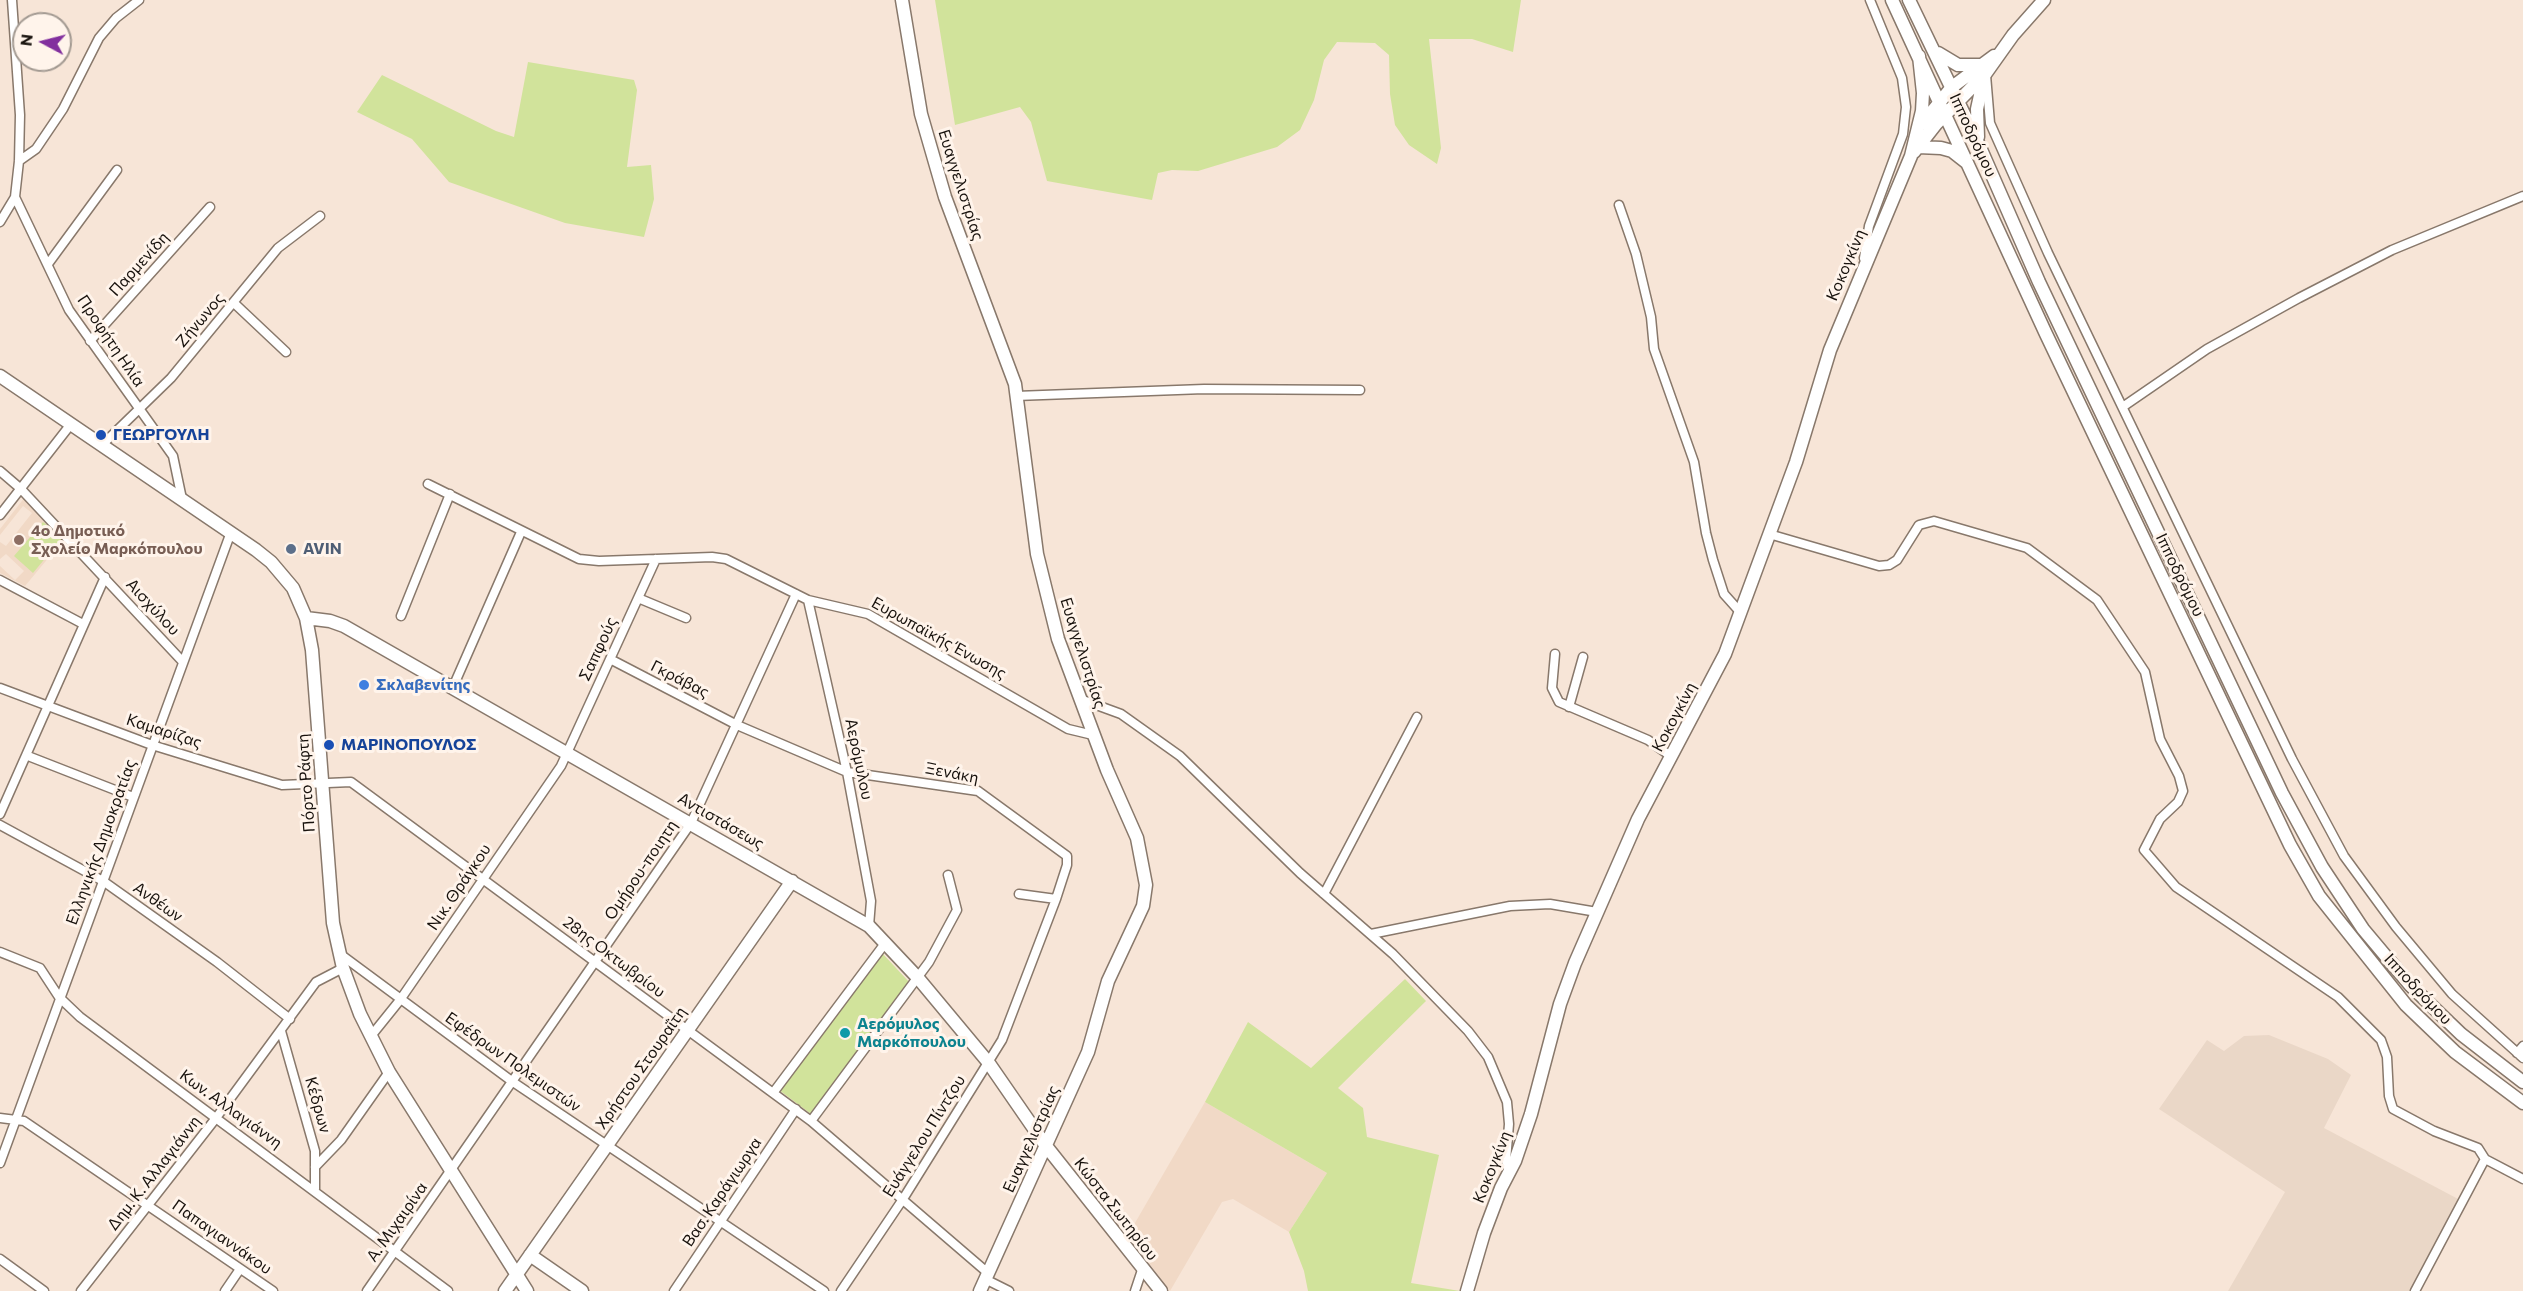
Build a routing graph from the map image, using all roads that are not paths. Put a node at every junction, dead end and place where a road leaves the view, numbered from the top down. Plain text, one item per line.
1 (12, 0) edge
2 (139, 0) edge
3 (902, 0) edge
4 (1870, 0) edge
5 (1892, 0) edge
6 (1909, 0) edge
7 (2043, 0) edge
8 (1932, 45) junction
9 (1919, 56) junction
10 (1983, 69) junction
11 (1952, 87) junction
12 (1939, 100) junction
13 (1959, 102) junction
14 (1946, 114) junction
15 (1918, 130) junction
16 (1979, 145) junction
17 (1914, 152) junction
18 (20, 161) junction
19 (1970, 165) junction
20 (117, 170) dead end
21 (15, 196) junction
22 (2523, 196) edge
23 (1619, 205) dead end
24 (210, 207) dead end
25 (320, 216) dead end
26 (0, 222) edge
27 (48, 264) junction
28 (1862, 271) junction
29 (234, 303) junction
30 (90, 341) junction
31 (286, 352) dead end
32 (0, 376) edge
33 (1360, 390) dead end
34 (1016, 396) junction
35 (2124, 406) junction
36 (140, 409) junction
37 (70, 424) junction
38 (102, 445) junction
39 (0, 471) edge
40 (429, 484) dead end
41 (21, 489) junction
42 (450, 494) junction
43 (182, 500) junction
44 (0, 515) edge
45 (231, 532) junction
46 (521, 532) junction
47 (1769, 534) junction
48 (656, 559) junction
49 (105, 577) junction
50 (0, 580) edge
51 (796, 594) junction
52 (638, 598) junction
53 (808, 600) junction
54 (1741, 613) junction
55 (401, 616) dead end
56 (306, 618) junction
57 (686, 618) dead end
58 (83, 624) junction
59 (1555, 654) dead end
60 (1583, 657) dead end
61 (610, 659) junction
62 (183, 662) junction
63 (453, 687) junction
64 (0, 688) edge
65 (1080, 699) junction
66 (50, 707) junction
67 (1569, 707) junction
68 (1417, 717) dead end
69 (737, 724) junction
70 (1093, 735) junction
71 (153, 745) junction
72 (567, 751) junction
73 (28, 756) junction
74 (1672, 757) junction
75 (847, 772) junction
76 (323, 783) junction
77 (133, 797) junction
78 (0, 814) edge
79 (691, 823) junction
80 (0, 825) edge
81 (1067, 856) joint
82 (948, 875) dead end
83 (483, 879) junction
84 (103, 881) junction
85 (792, 881) junction
86 (1019, 894) dead end
87 (1324, 894) junction
88 (1056, 899) junction
89 (1597, 912) junction
90 (869, 926) junction
91 (1371, 934) junction
92 (886, 942) junction
93 (0, 952) edge
94 (338, 952) junction
95 (596, 963) junction
96 (343, 968) junction
97 (918, 978) junction
98 (59, 997) junction
99 (400, 1000) junction
100 (290, 1019) junction
101 (687, 1030) junction
102 (281, 1031) junction
103 (371, 1036) junction
104 (2521, 1053) edge
105 (988, 1062) junction
106 (389, 1072) junction
107 (513, 1082) junction
108 (2523, 1082) edge
109 (773, 1093) junction
110 (2523, 1103) edge
111 (796, 1110) junction
112 (0, 1118) edge
113 (216, 1118) junction
114 (16, 1119) junction
115 (810, 1121) junction
116 (607, 1146) junction
117 (1046, 1146) junction
118 (2485, 1159) junction
119 (0, 1163) edge
120 (315, 1167) junction
121 (451, 1170) junction
122 (1509, 1171) junction
123 (2523, 1179) edge
124 (315, 1189) junction
125 (903, 1199) junction
126 (150, 1205) junction
127 (721, 1221) junction
128 (394, 1252) junction
129 (530, 1255) junction
130 (0, 1259) edge
131 (240, 1269) junction
132 (1142, 1270) junction
133 (517, 1275) junction
134 (986, 1276) junction
135 (44, 1291) edge
136 (81, 1291) edge
137 (225, 1291) edge
138 (273, 1291) edge
139 (367, 1291) edge
140 (448, 1291) edge
141 (505, 1291) edge
142 (527, 1291) edge
143 (582, 1291) edge
144 (674, 1291) edge
145 (824, 1291) edge
146 (841, 1291) edge
147 (980, 1291) edge
148 (1009, 1291) edge
149 (1135, 1291) edge
150 (1161, 1291) edge
151 (1467, 1291) edge
152 (2415, 1291) edge

1 - 18 street
2 - 18 street
3 - 34 street, Ευαγγελιστρίας
4 - 28 street
5 - 9 street, Ιπποδρόμου
6 - 8 street, Ιπποδρόμου
7 - 10 street
8 - 10 street
8 - 11 street, Ιπποδρόμου
9 - 12 street, Ιπποδρόμου
9 - 15 street
10 - 11 street
10 - 13 street
10 - 16 street
10 - 35 street
11 - 12 street
11 - 13 street, Ιπποδρόμου
12 - 14 street, Ιπποδρόμου
12 - 15 street
13 - 14 street
13 - 16 street, Ιπποδρόμου
14 - 17 street
14 - 19 street, Ιπποδρόμου
15 - 17 street
16 - 108 street, Ιπποδρόμου
17 - 19 street
17 - 28 street, Κοκογκίνη
18 - 21 street
19 - 110 street, Ιπποδρόμου
20 - 27 street
21 - 26 street
21 - 27 street, Προφήτη Ηλία
22 - 35 street
23 - 54 street
24 - 30 street, Παρμενίδη
25 - 29 street, Ζήνωνος
27 - 30 street, Προφήτη Ηλία
28 - 47 street, Κοκογκίνη
29 - 31 street
29 - 36 street, Ζήνωνος
30 - 36 street, Προφήτη Ηλία
32 - 37 street, Πόρτο Ράφτη
33 - 34 street
34 - 65 street, Ευαγγελιστρίας
35 - 104 street
36 - 38 street, Ζήνωνος
36 - 43 street, Προφήτη Ηλία
37 - 38 street, Πόρτο Ράφτη
37 - 41 street
38 - 43 street, Πόρτο Ράφτη
39 - 41 street, Αισχύλου
40 - 42 street, Ευρωπαϊκής Ένωσης
41 - 44 street
41 - 49 street, Αισχύλου
42 - 46 street, Ευρωπαϊκής Ένωσης
42 - 55 street
43 - 45 street, Πόρτο Ράφτη
45 - 56 street, Πόρτο Ράφτη
45 - 62 street, Ελληνικής Δημοκρατίας
46 - 48 street, Ευρωπαϊκής Ένωσης
46 - 63 street
47 - 54 street, Κοκογκίνη
47 - 118 street
48 - 51 street, Ευρωπαϊκής Ένωσης
48 - 52 street, Σαπφούς
49 - 58 street
49 - 62 street, Αισχύλου
50 - 58 street
51 - 53 street, Ευρωπαϊκής Ένωσης
51 - 69 street, Ομήρου-ποιητη
52 - 57 street
52 - 61 street, Σαπφούς
53 - 70 street, Ευρωπαϊκής Ένωσης
53 - 75 street, Αερόμυλου
54 - 74 street, Κοκογκίνη
56 - 63 street, Αντιστάσεως
56 - 76 street, Πόρτο Ράφτη
58 - 66 street
59 - 67 street
60 - 67 street
61 - 69 street, Γκράβας
61 - 72 street, Σαπφούς
62 - 71 street, Ελληνικής Δημοκρατίας
63 - 72 street, Αντιστάσεως
64 - 66 street, Καμαρίζας
65 - 70 street, Ευαγγελιστρίας
65 - 87 street
66 - 71 street, Καμαρίζας
66 - 73 street
67 - 74 street
68 - 87 street
69 - 75 street, Γκράβας
69 - 79 street, Ομήρου-ποιητη
70 - 117 street, Ευαγγελιστρίας
71 - 76 street, Καμαρίζας
71 - 77 street, Ελληνικής Δημοκρατίας
72 - 79 street, Αντιστάσεως
72 - 83 street, Νικ. Θράγκου
73 - 77 street
73 - 78 street
74 - 89 street, Κοκογκίνη
75 - 81 street, Ξενάκη
75 - 90 street, Αερόμυλου
76 - 83 street, 28ης Οκτωβρίου
76 - 94 street, Πόρτο Ράφτη
77 - 84 street, Ελληνικής Δημοκρατίας
79 - 85 street, Αντιστάσεως
79 - 95 street, Ομήρου-ποιητη
80 - 84 street, Ανθέων
81 - 88 street, Ευάγγελου Πίντζου
82 - 97 street
83 - 95 street, 28ης Οκτωβρίου
83 - 99 street, Νικ. Θράγκου
84 - 98 street, Ελληνικής Δημοκρατίας
84 - 100 street, Ανθέων
85 - 90 street, Αντιστάσεως
85 - 101 street, Χρήστου Στουραΐτη
86 - 88 street
87 - 91 street
88 - 105 street, Ευάγγελου Πίντζου
89 - 91 street
89 - 122 street, Κοκογκίνη
90 - 92 street, Αντιστάσεως
91 - 122 street
92 - 97 street, Αντιστάσεως
92 - 109 street
93 - 98 street, Κων. Αλλαγιάννη
94 - 96 street, Πόρτο Ράφτη
94 - 99 street, Εφέδρων Πολεμιστών
95 - 101 street, 28ης Οκτωβρίου
95 - 107 street, Ομήρου-ποιητη
96 - 100 street, Δημ. Κ. Αλλαγιάννη
96 - 103 street, Πόρτο Ράφτη
97 - 105 street, Αντιστάσεως
97 - 115 street
98 - 113 street, Κων. Αλλαγιάννη
98 - 114 street, Ελληνικής Δημοκρατίας
99 - 103 street, Νικ. Θράγκου
99 - 107 street, Εφέδρων Πολεμιστών
100 - 102 street, Δημ. Κ. Αλλαγιάννη
101 - 109 street, 28ης Οκτωβρίου
101 - 116 street, Χρήστου Στουραΐτη
102 - 113 street, Δημ. Κ. Αλλαγιάννη
102 - 120 street, Κέδρων
103 - 106 street, Πόρτο Ράφτη
105 - 117 street, Αντιστάσεως
105 - 125 street, Ευάγγελου Πίντζου
106 - 120 street
106 - 121 street, Πόρτο Ράφτη
107 - 116 street, Εφέδρων Πολεμιστών
107 - 121 street, Ομήρου-ποιητη
109 - 111 street, 28ης Οκτωβρίου
111 - 115 street, 28ης Οκτωβρίου
111 - 127 street, Βασ. Καράγιωργα
112 - 114 street, Παπαγιαννάκου
113 - 124 street, Κων. Αλλαγιάννη
113 - 126 street, Δημ. Κ. Αλλαγιάννη
114 - 119 street, Ελληνικής Δημοκρατίας
114 - 126 street, Παπαγιαννάκου
115 - 125 street, 28ης Οκτωβρίου
116 - 127 street, Εφέδρων Πολεμιστών
116 - 129 street, Χρήστου Στουραΐτη
117 - 132 street, Κώστα Σωτηρίου
117 - 134 street, Ευαγγελιστρίας
118 - 123 street
118 - 152 street
120 - 124 street, Κέδρων
121 - 128 street, Α. Μιχαιρίνα
121 - 133 street, Πόρτο Ράφτη
122 - 151 street, Κοκογκίνη
124 - 128 street, Κων. Αλλαγιάννη
125 - 134 street, 28ης Οκτωβρίου
125 - 146 street, Ευάγγελου Πίντζου
126 - 131 street, Παπαγιαννάκου
126 - 136 street, Δημ. Κ. Αλλαγιάννη
127 - 144 street, Βασ. Καράγιωργα
127 - 145 street, Εφέδρων Πολεμιστών
128 - 139 street, Α. Μιχαιρίνα
128 - 140 street, Κων. Αλλαγιάννη
129 - 133 street, Χρήστου Στουραΐτη
129 - 143 street
130 - 135 street
131 - 137 street
131 - 138 street, Παπαγιαννάκου
132 - 149 street
132 - 150 street, Κώστα Σωτηρίου
133 - 141 street, Χρήστου Στουραΐτη
133 - 142 street, Πόρτο Ράφτη
134 - 147 street, Ευαγγελιστρίας
134 - 148 street, 28ης Οκτωβρίου

